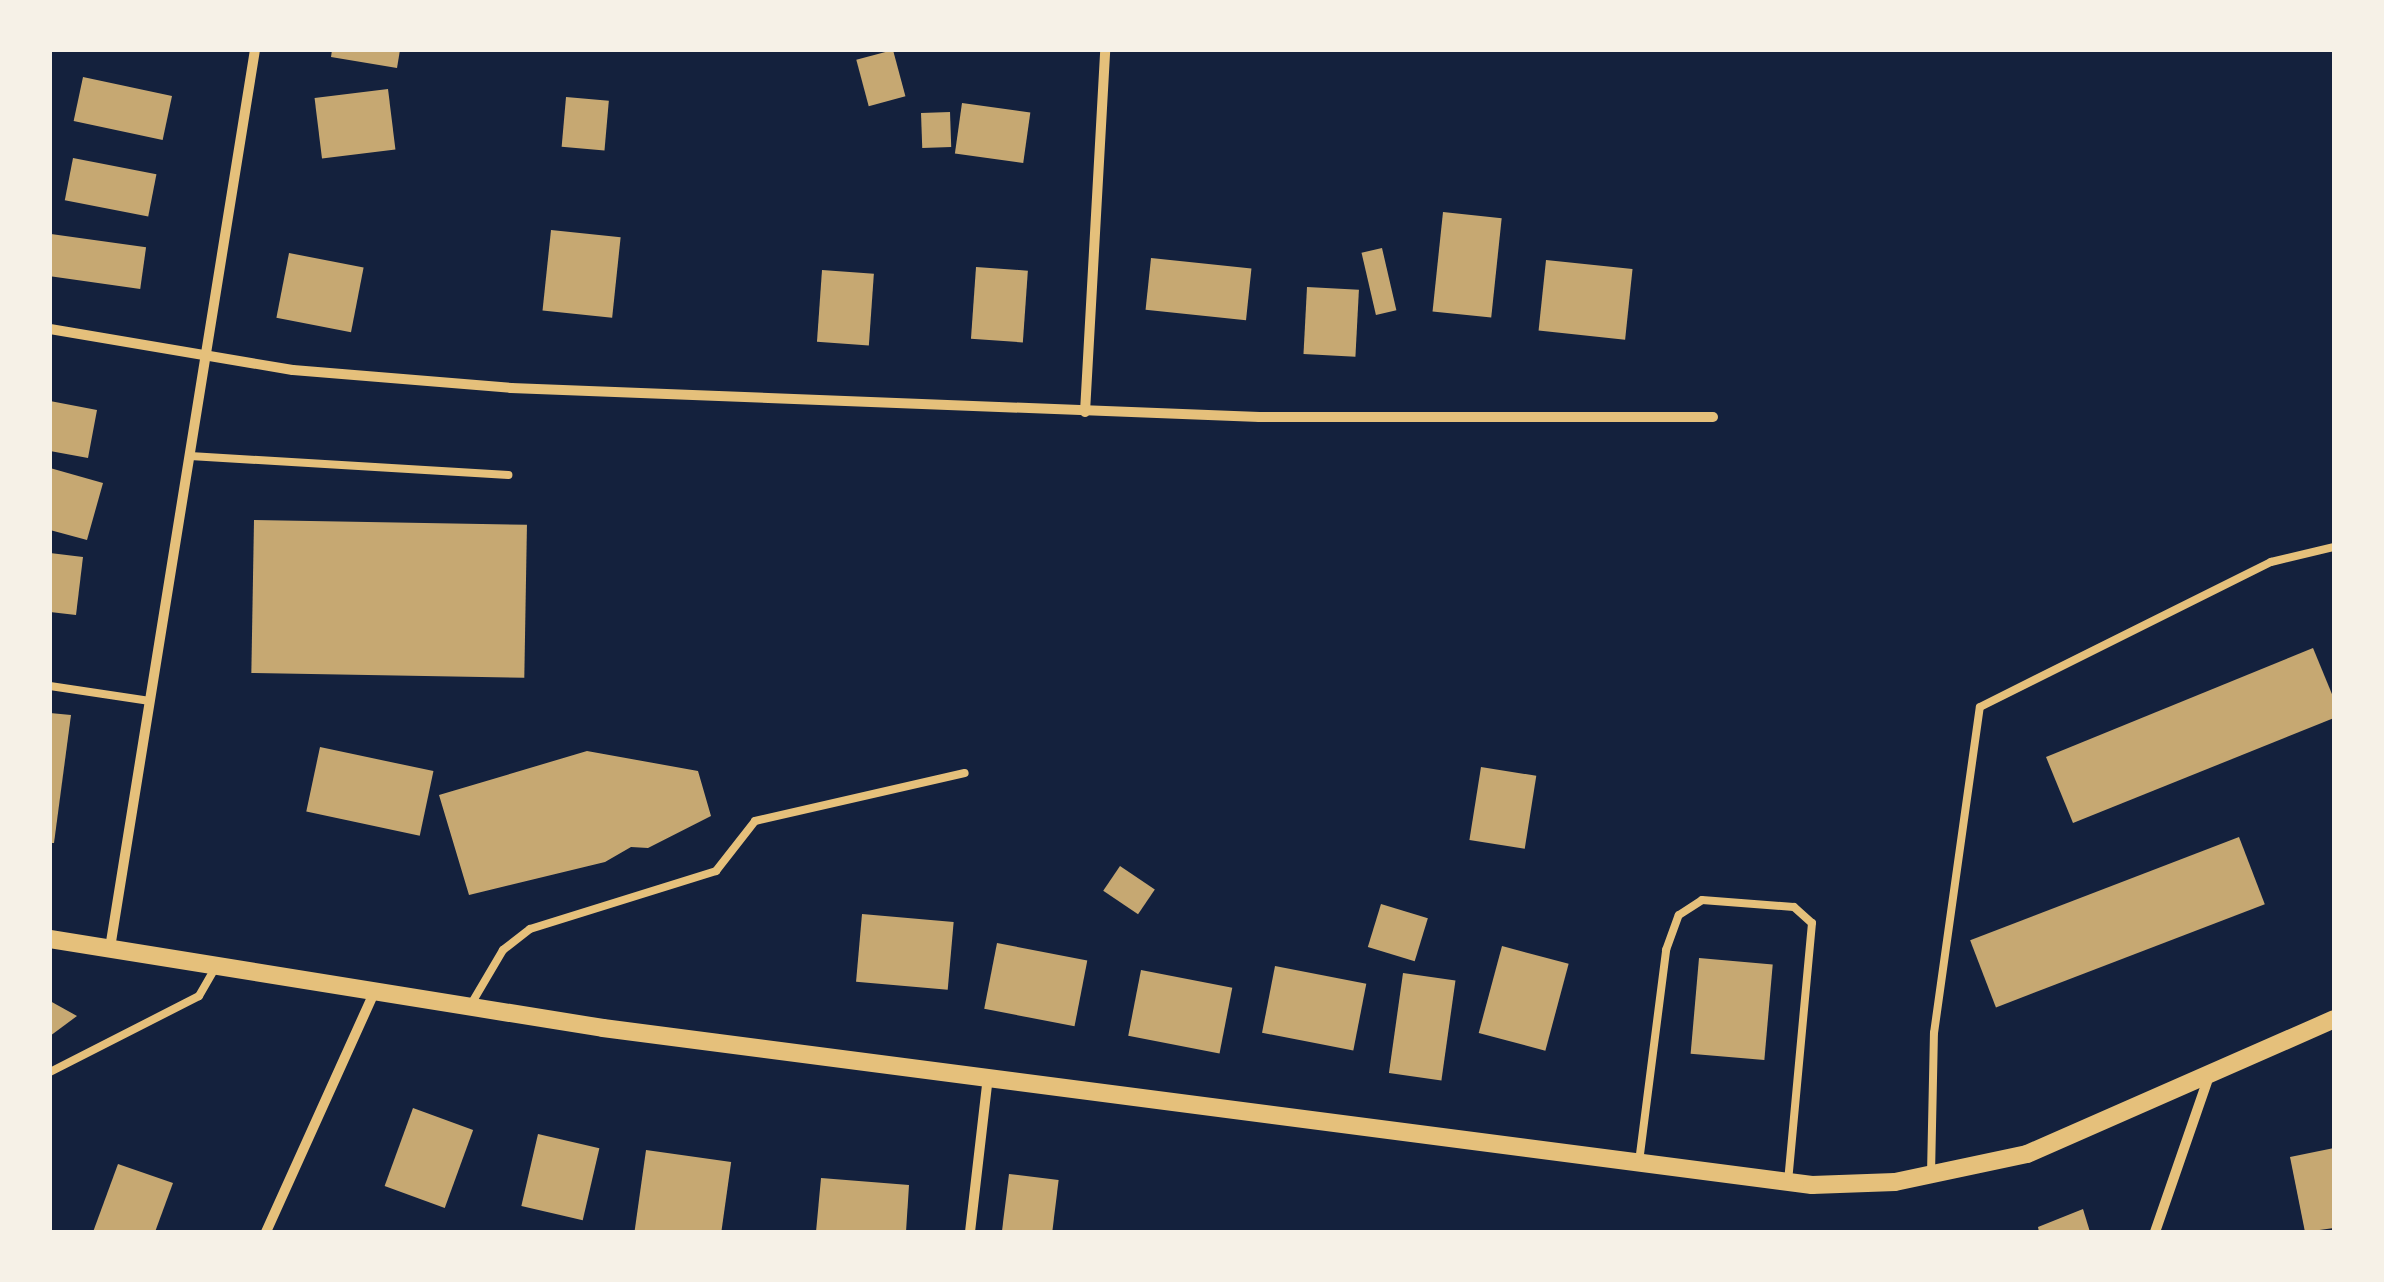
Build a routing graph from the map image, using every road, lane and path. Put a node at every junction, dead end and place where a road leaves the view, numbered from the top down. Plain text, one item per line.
1 (254, 50) edge
2 (1105, 50) edge
3 (50, 329) edge
4 (204, 358) junction
5 (1084, 412) junction
6 (1713, 417) dead end
7 (190, 456) junction
8 (508, 475) dead end
9 (2334, 547) edge
10 (50, 686) edge
11 (150, 702) junction
12 (966, 773) dead end
13 (50, 939) edge
14 (110, 948) junction
15 (217, 966) junction
16 (375, 990) junction
17 (470, 1006) junction
18 (2334, 1019) edge
19 (50, 1072) edge
20 (2209, 1076) junction
21 (988, 1078) junction
22 (1639, 1162) junction
23 (1931, 1176) junction
24 (1788, 1182) junction
25 (266, 1232) edge
26 (970, 1232) edge
27 (2155, 1232) edge

1 - 4 street
2 - 5 street
3 - 4 street
4 - 5 street
4 - 7 street
5 - 6 street
7 - 8 lane
7 - 11 street
9 - 23 lane
10 - 11 lane
11 - 14 street
12 - 17 lane
13 - 14 street
14 - 15 street
15 - 16 street
15 - 19 lane
16 - 17 street
16 - 25 street
17 - 21 street
18 - 20 street
20 - 23 street
20 - 27 street
21 - 22 street
21 - 26 street
22 - 24 street
22 - 24 lane
23 - 24 street

